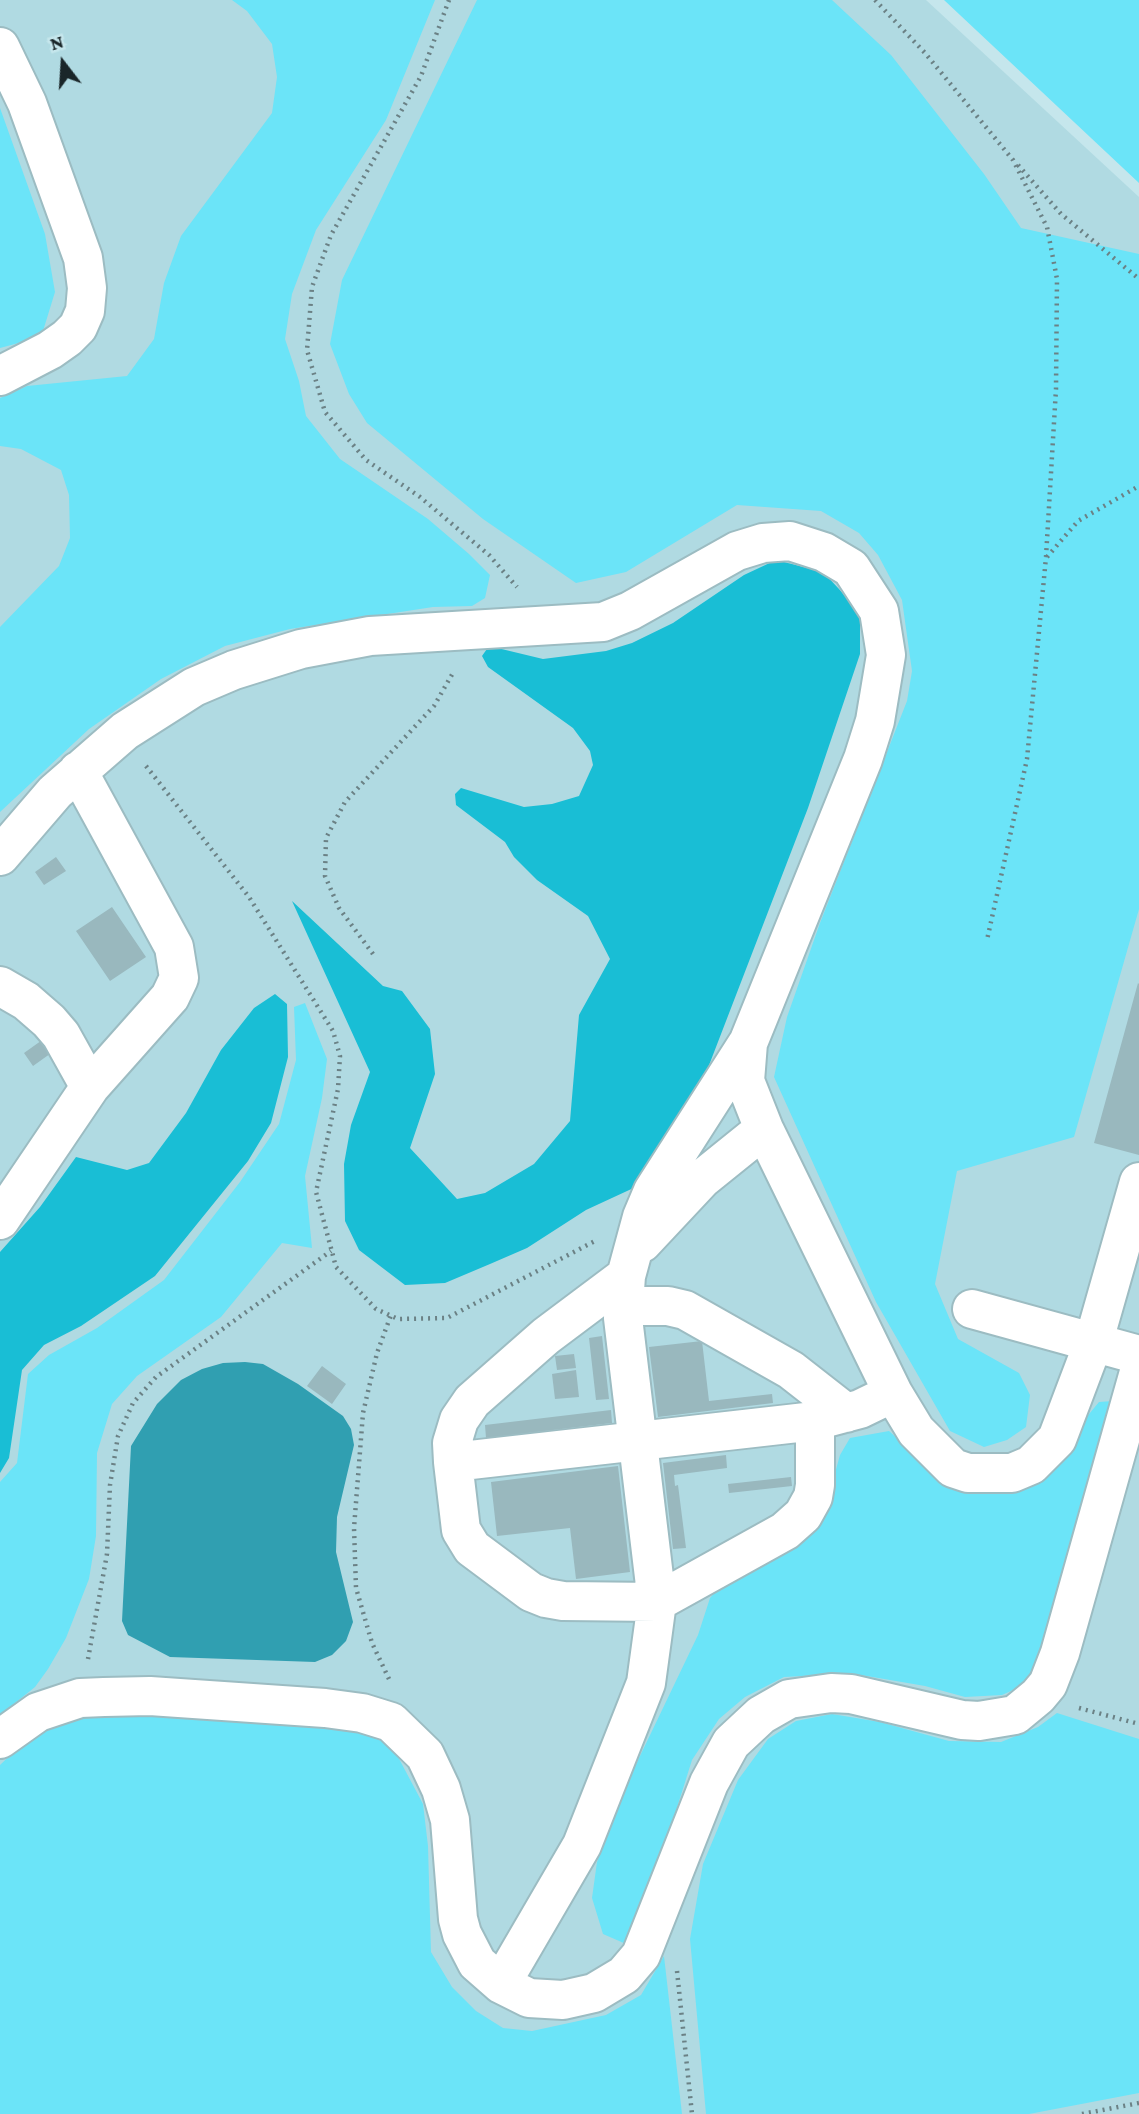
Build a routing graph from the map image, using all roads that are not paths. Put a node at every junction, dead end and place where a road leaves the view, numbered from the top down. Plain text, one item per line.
1 (0, 47) edge
2 (0, 376) edge
3 (78, 771) junction
4 (6, 845) edge
5 (0, 986) edge
6 (748, 1043) junction
7 (90, 1087) junction
8 (764, 1129) junction
9 (1139, 1182) edge
10 (0, 1220) edge
11 (626, 1280) junction
12 (972, 1309) dead end
13 (1093, 1343) junction
14 (1139, 1355) edge
15 (1139, 1372) edge
16 (893, 1393) junction
17 (830, 1417) junction
18 (639, 1441) junction
19 (453, 1462) junction
20 (657, 1602) junction
21 (0, 1739) edge
22 (501, 1984) junction

1 - 2 street
3 - 4 street
3 - 6 street
3 - 7 street
5 - 7 street
6 - 8 street
6 - 11 street
7 - 10 street
8 - 11 street
8 - 16 street
9 - 13 street
11 - 17 street
11 - 18 street
11 - 19 street
12 - 13 street
13 - 14 street
13 - 16 street
15 - 22 street
16 - 17 street
17 - 18 street
17 - 20 street
18 - 19 street
18 - 20 street
19 - 20 street
20 - 22 street
21 - 22 street

